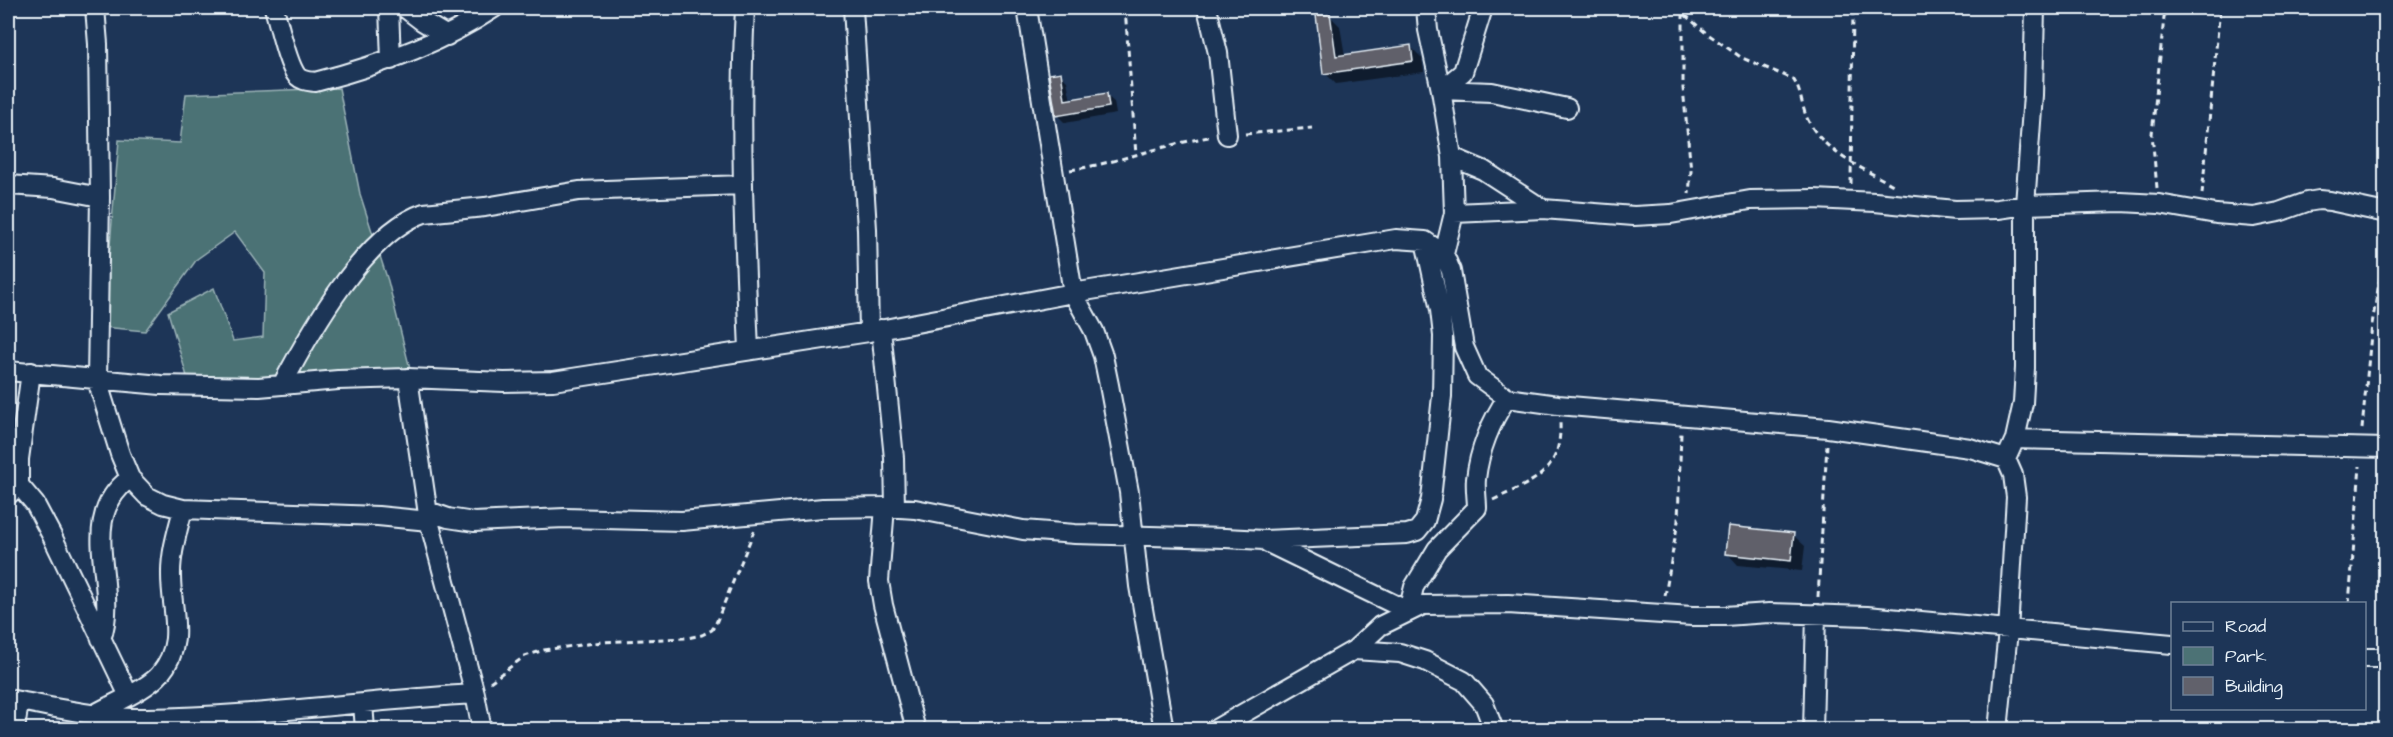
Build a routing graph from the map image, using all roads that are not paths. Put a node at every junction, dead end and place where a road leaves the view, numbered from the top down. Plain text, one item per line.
1 (95, 8) edge
2 (274, 8) edge
3 (389, 8) edge
4 (405, 8) edge
5 (494, 8) edge
6 (745, 8) edge
7 (853, 8) edge
8 (1027, 8) edge
9 (1207, 8) edge
10 (1426, 8) edge
11 (1483, 8) edge
12 (2035, 8) edge
13 (447, 36) junction
14 (391, 60) junction
15 (1441, 90) junction
16 (1567, 108) dead end
17 (1227, 135) road end
18 (1452, 157) junction
19 (8, 184) edge
20 (742, 185) junction
21 (100, 197) junction
22 (2025, 205) junction
23 (1543, 209) junction
24 (1454, 213) junction
25 (2385, 213) edge
26 (1425, 241) junction
27 (1444, 254) junction
28 (1072, 293) junction
29 (875, 331) junction
30 (749, 351) junction
31 (8, 370) edge
32 (31, 372) junction
33 (408, 378) junction
34 (97, 380) junction
35 (282, 385) junction
36 (1507, 398) junction
37 (2015, 439) junction
38 (2385, 448) edge
39 (2006, 459) junction
40 (130, 478) junction
41 (13, 490) edge
42 (890, 507) junction
43 (183, 509) junction
44 (428, 516) junction
45 (1134, 536) junction
46 (1264, 540) junction
47 (1408, 611) junction
48 (1816, 614) junction
49 (2008, 631) junction
50 (101, 639) junction
51 (2171, 645) edge
52 (1354, 650) junction
53 (2366, 658) edge
54 (2385, 658) edge
55 (475, 694) junction
56 (129, 696) junction
57 (13, 700) edge
58 (363, 703) junction
59 (93, 715) junction
60 (243, 721) edge
61 (15, 729) edge
62 (365, 729) edge
63 (482, 729) edge
64 (916, 729) edge
65 (1164, 729) edge
66 (1214, 729) edge
67 (1494, 729) edge
68 (1813, 729) edge
69 (1998, 729) edge

1 - 21 street
2 - 14 street
3 - 14 street
4 - 13 street
5 - 13 street
6 - 20 street
7 - 29 street
8 - 28 street
9 - 17 street
10 - 15 street
11 - 15 street
12 - 22 street
13 - 14 street
15 - 16 street
15 - 18 street
18 - 23 street
18 - 24 street
19 - 21 street
20 - 30 street
20 - 35 street
21 - 34 street
22 - 23 street
22 - 25 street
22 - 37 street
23 - 24 street
24 - 27 street
26 - 27 street
26 - 28 street
26 - 46 street
27 - 36 street
28 - 29 street
28 - 45 street
29 - 30 street
29 - 42 street
30 - 33 street
31 - 32 street
32 - 34 street
32 - 41 street
33 - 35 street
33 - 44 street
34 - 35 street
34 - 40 street
36 - 39 street
36 - 47 street
37 - 38 street
37 - 39 street
39 - 49 street
40 - 43 street
40 - 50 street
41 - 50 street
42 - 44 street
42 - 45 street
42 - 64 street
43 - 44 street
43 - 56 street
44 - 55 street
45 - 46 street
45 - 65 street
46 - 47 street
47 - 48 street
47 - 52 street
48 - 49 street
48 - 68 street
49 - 51 street
49 - 69 street
50 - 56 street
52 - 66 street
52 - 67 street
53 - 54 street
55 - 58 street
55 - 63 street
56 - 59 street
57 - 59 street
57 - 61 street
58 - 60 street
58 - 62 street
59 - 60 street

